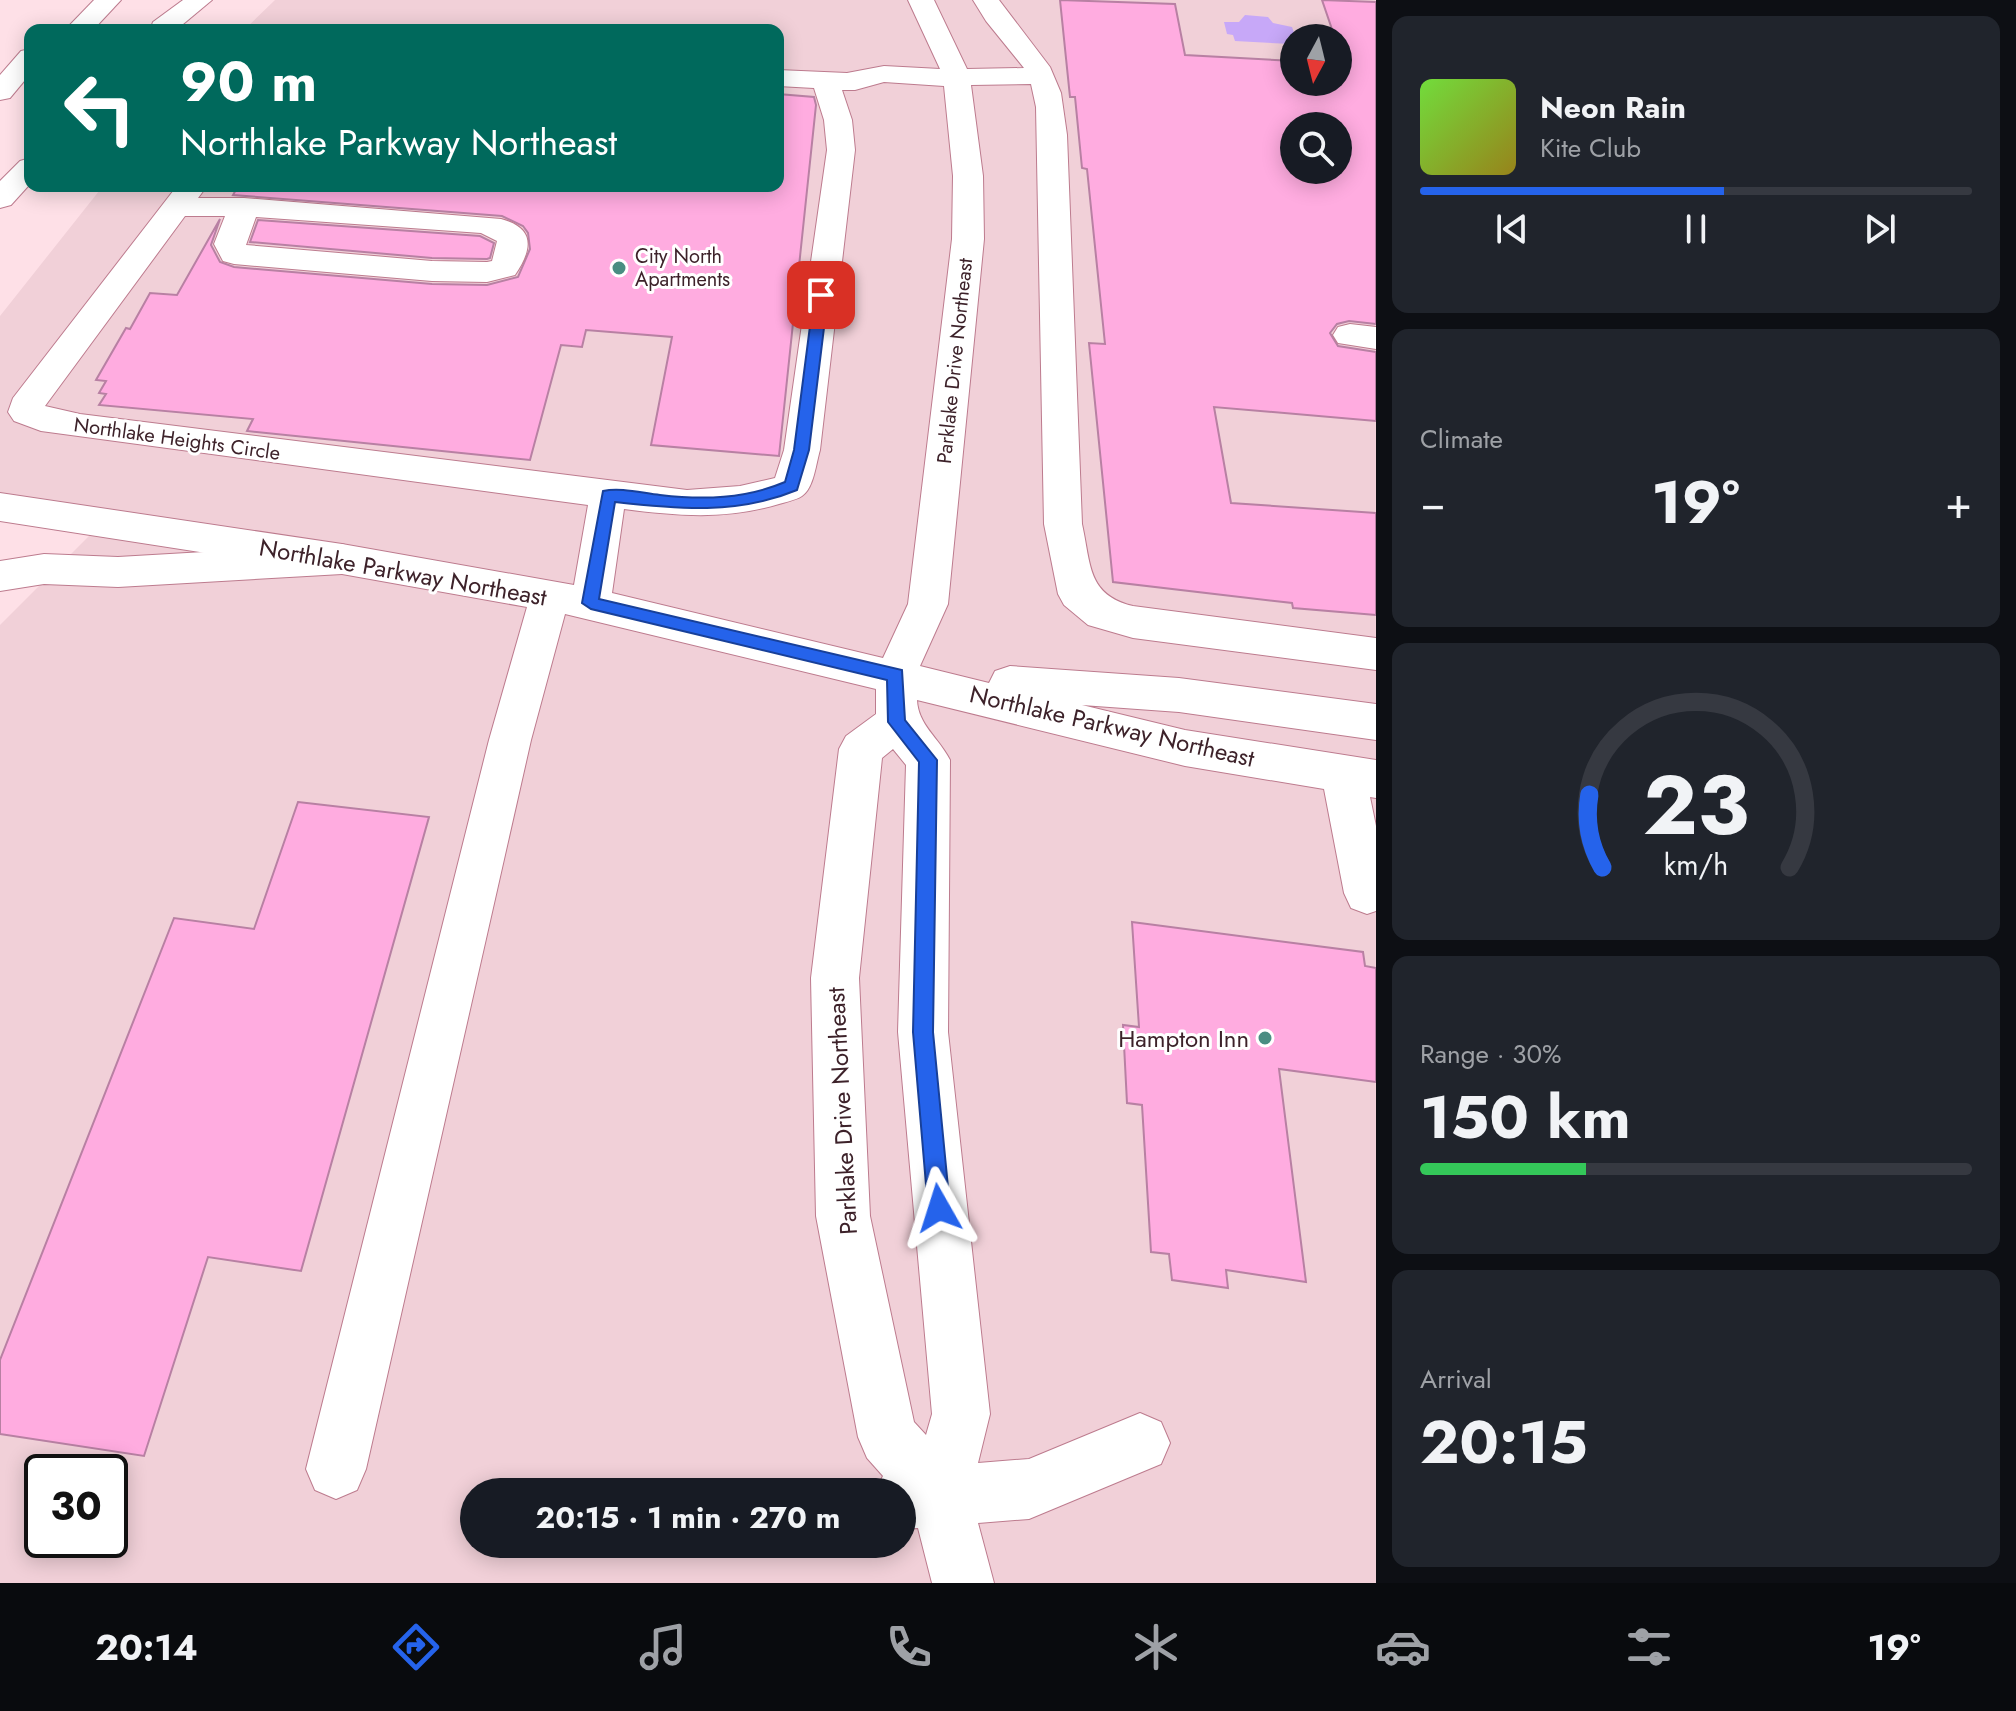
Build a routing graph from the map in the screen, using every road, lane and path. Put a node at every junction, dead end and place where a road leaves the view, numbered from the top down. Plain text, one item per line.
1 (79, 0) edge
2 (108, 0) edge
3 (186, 0) edge
4 (199, 0) edge
5 (921, 0) edge
6 (986, 0) edge
7 (58, 24) edge
8 (84, 24) edge
9 (165, 24) edge
10 (168, 24) edge
11 (24, 64) edge
12 (956, 75) junction
13 (1041, 76) junction
14 (784, 78) edge
15 (838, 82) junction
16 (24, 83) edge
17 (0, 92) edge
18 (0, 107) edge
19 (24, 173) edge
20 (184, 197) edge
21 (0, 199) edge
22 (244, 207) junction
23 (608, 495) junction
24 (0, 507) edge
25 (342, 559) junction
26 (0, 576) edge
27 (549, 598) junction
28 (591, 603) junction
29 (1376, 654) edge
30 (896, 699) junction
31 (1376, 722) edge
32 (1360, 776) edge
33 (1367, 893) dead end
34 (1140, 1443) dead end
35 (336, 1469) dead end
36 (921, 1497) edge
37 (963, 1583) edge

1 - 7 main road
2 - 8 main road
3 - 9 main road
4 - 10 main road
5 - 12 main road, Parklake Drive Northeast
6 - 13 main road
11 - 17 main road
12 - 13 main road
12 - 15 main road
12 - 30 main road, Parklake Drive Northeast
13 - 29 main road
14 - 15 main road
15 - 23 main road, Northlake Heights Circle
16 - 18 main road
19 - 21 main road
20 - 22 main road
20 - 23 main road, Northlake Heights Circle
22 - 22 main road
23 - 28 main road
24 - 25 main road, Northlake Parkway Northeast
25 - 26 main road
25 - 27 main road, Northlake Parkway Northeast
27 - 28 main road, Northlake Parkway Northeast
27 - 35 main road
28 - 30 main road, Northlake Parkway Northeast
30 - 31 main road, Northlake Parkway Northeast
30 - 32 main road, Northlake Parkway Northeast
30 - 36 main road, Parklake Drive Northeast
30 - 36 main road, Parklake Drive Northeast
32 - 33 main road
34 - 36 main road
36 - 37 main road, Parklake Drive Northeast

